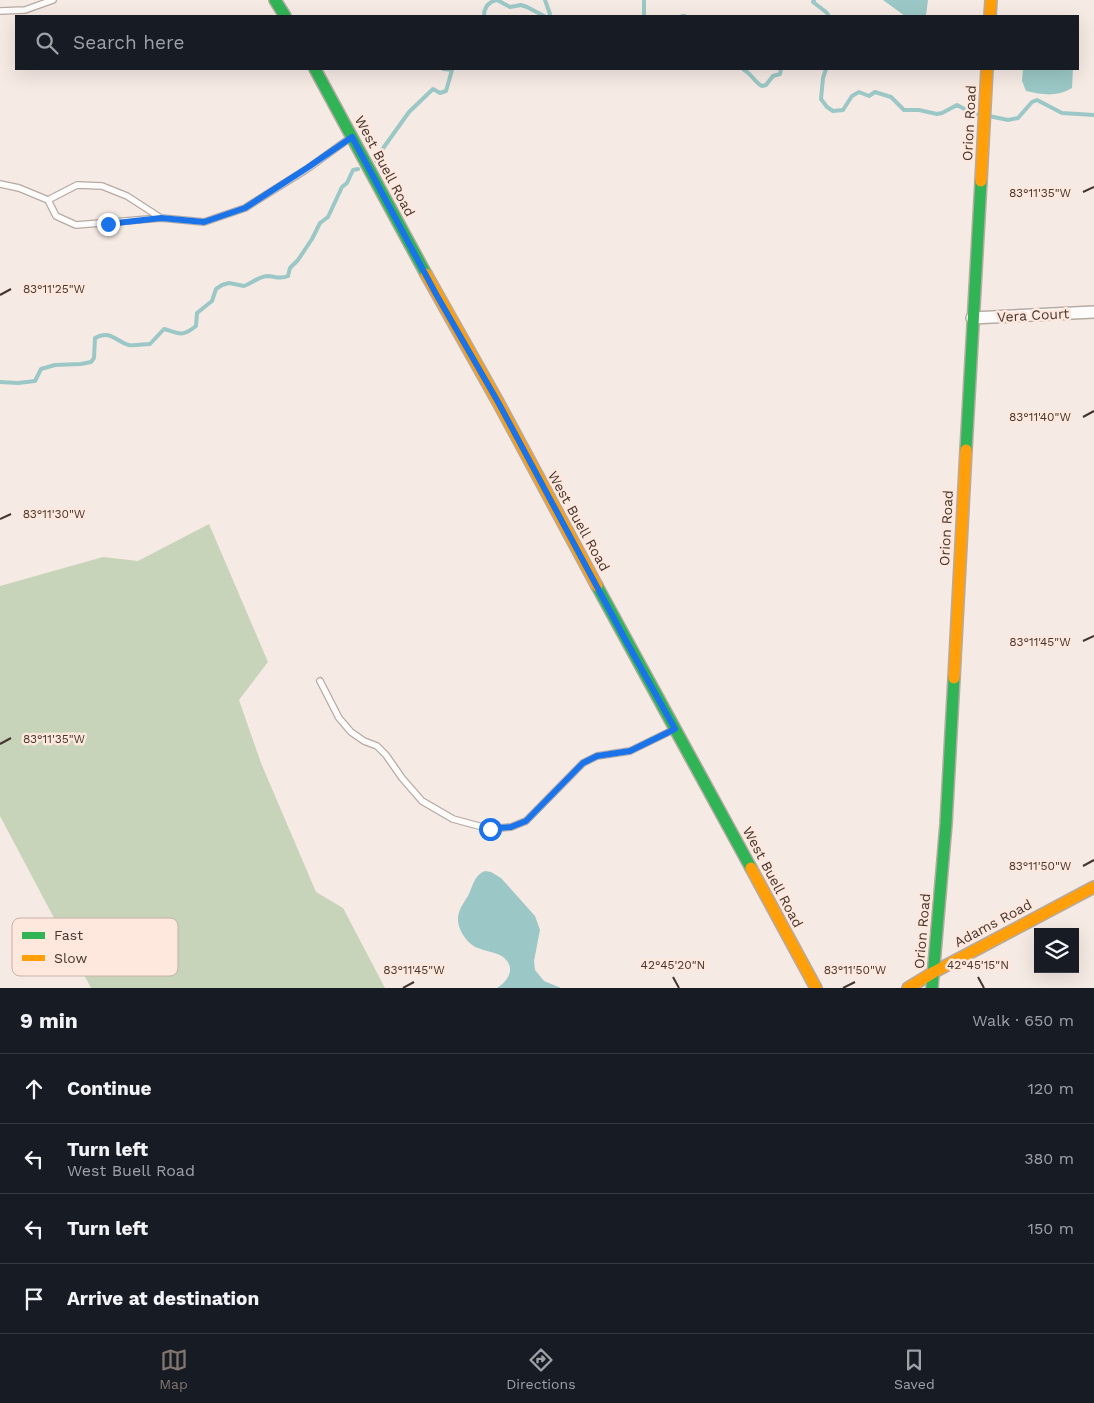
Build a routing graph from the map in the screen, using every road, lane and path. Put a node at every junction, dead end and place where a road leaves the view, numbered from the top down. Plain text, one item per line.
1 (54, 0) edge
2 (275, 0) edge
3 (991, 0) edge
4 (0, 12) edge
5 (284, 15) edge
6 (990, 15) edge
7 (315, 70) edge
8 (987, 70) edge
9 (352, 137) junction
10 (0, 184) edge
11 (48, 200) junction
12 (161, 218) junction
13 (1094, 312) edge
14 (972, 318) junction
15 (320, 680) dead end
16 (675, 729) junction
17 (1094, 887) edge
18 (934, 972) junction
19 (816, 988) edge
20 (908, 988) edge
21 (932, 988) edge

1 - 4 lane
2 - 5 main road
3 - 6 main road
7 - 9 main road, West Buell Road
8 - 14 main road, Orion Road
9 - 12 lane
9 - 16 main road, West Buell Road
10 - 11 lane
11 - 12 lane
11 - 12 lane
13 - 14 street, Vera Court
14 - 18 main road, Orion Road
15 - 16 lane
16 - 19 main road, West Buell Road
17 - 18 main road, Adams Road
18 - 20 main road, Adams Road
18 - 21 main road, Orion Road

